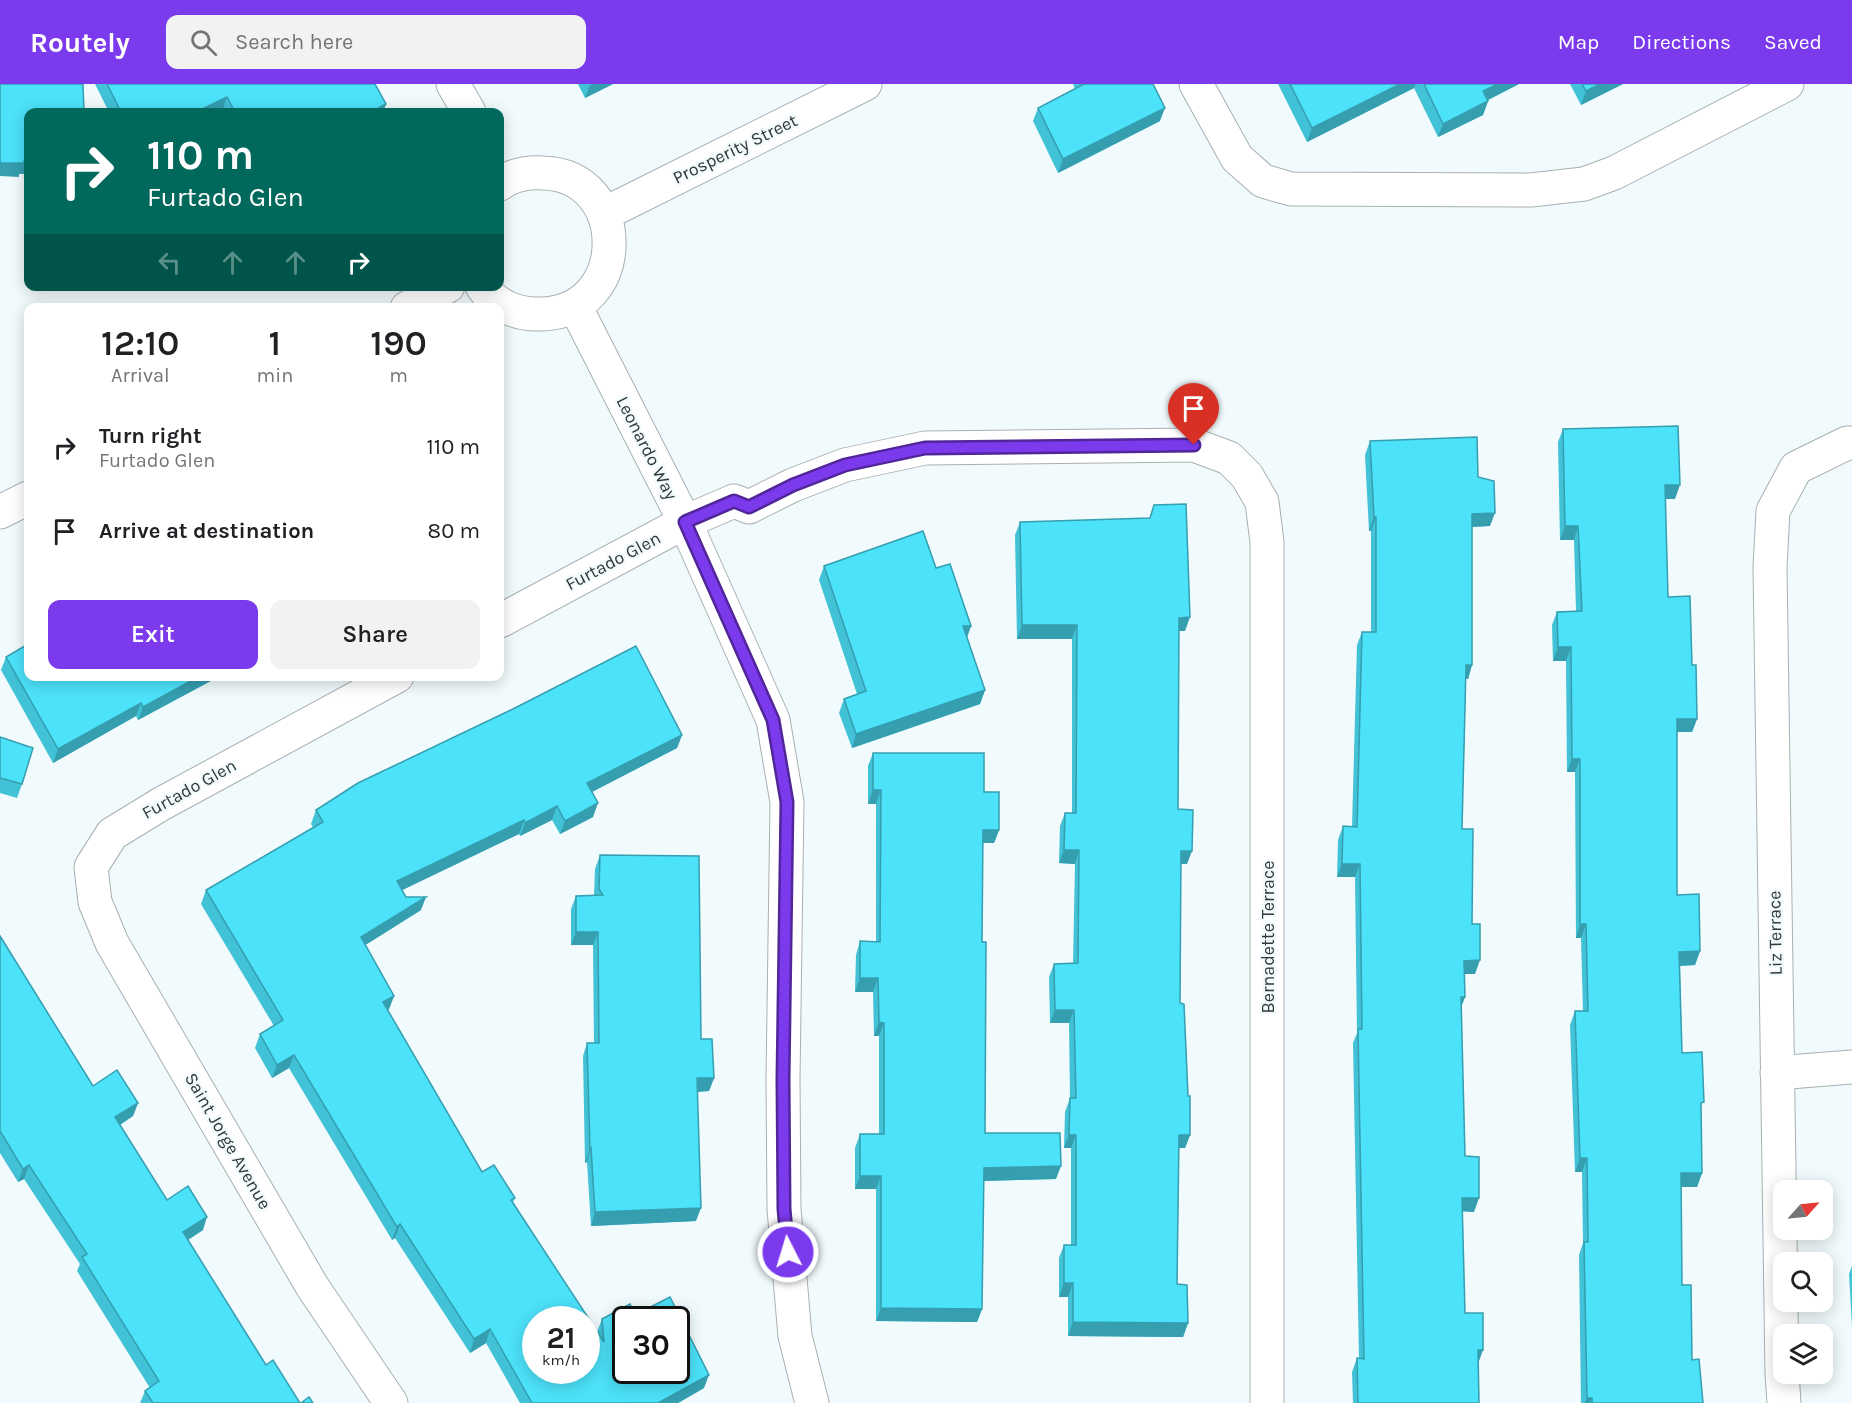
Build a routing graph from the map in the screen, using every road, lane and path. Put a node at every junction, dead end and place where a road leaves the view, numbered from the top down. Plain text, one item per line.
1 (453, 84) edge
2 (866, 84) edge
3 (1196, 84) edge
4 (1787, 84) edge
5 (467, 108) edge
6 (504, 176) edge
7 (604, 214) junction
8 (439, 291) edge
9 (485, 291) edge
10 (416, 303) edge
11 (499, 303) edge
12 (575, 306) junction
13 (504, 307) edge
14 (1852, 443) edge
15 (1247, 476) joint
16 (24, 500) edge
17 (0, 512) edge
18 (685, 522) junction
19 (504, 619) edge
20 (388, 681) edge
21 (91, 867) joint
22 (1852, 1066) edge
23 (1777, 1073) junction
24 (391, 1403) edge
25 (812, 1403) edge
26 (1267, 1403) edge
27 (1785, 1403) edge

1 - 5 street
2 - 7 street, Prosperity Street
3 - 4 street
6 - 7 street
7 - 12 street
8 - 10 street
9 - 11 street
12 - 13 street
12 - 18 street, Leonardo Way
14 - 23 street, Liz Terrace
15 - 18 street, Furtado Glen
15 - 26 street, Bernadette Terrace
16 - 17 street
18 - 19 street, Furtado Glen
18 - 25 street, Leonardo Way
20 - 21 street, Furtado Glen
21 - 24 street, Saint Jorge Avenue
22 - 23 street
23 - 27 street, Liz Terrace

